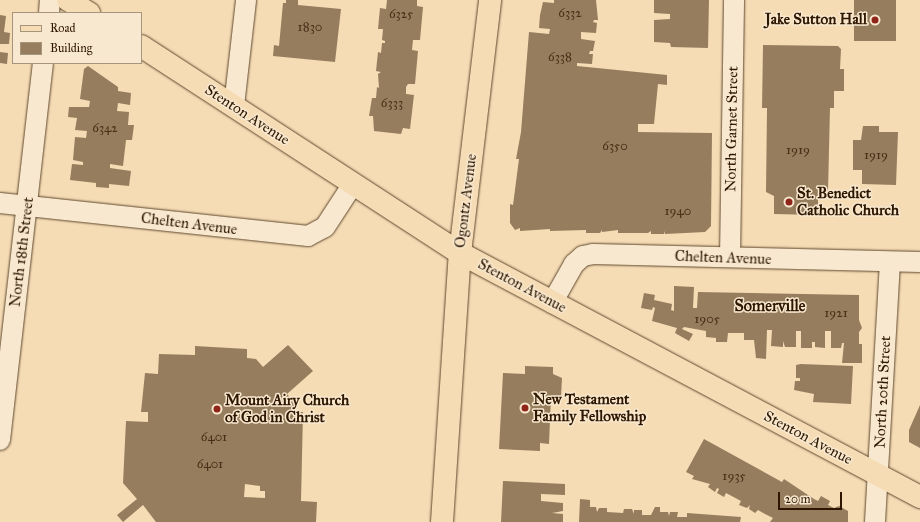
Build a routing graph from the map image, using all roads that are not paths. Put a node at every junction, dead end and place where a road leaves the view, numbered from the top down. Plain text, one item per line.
1 (50, 0) edge
2 (68, 0) edge
3 (246, 0) edge
4 (490, 0) edge
5 (734, 0) edge
6 (49, 12) edge
7 (87, 12) edge
8 (142, 47) edge
9 (43, 64) edge
10 (234, 106) junction
11 (353, 184) junction
12 (0, 203) edge
13 (27, 205) junction
14 (460, 253) junction
15 (730, 257) junction
16 (890, 262) junction
17 (920, 262) edge
18 (552, 303) junction
19 (0, 440) edge
20 (878, 475) junction
21 (920, 497) edge
22 (442, 522) edge
23 (875, 522) edge

1 - 6 street
2 - 7 main road
3 - 10 street
4 - 14 main road, Ogontz Avenue
5 - 15 street, North Garnet Street
8 - 10 main road, Stenton Avenue
9 - 13 street, North 18th Street
10 - 11 main road, Stenton Avenue
11 - 13 street, Chelten Avenue
11 - 14 main road, Stenton Avenue
12 - 13 street, Chelten Avenue
13 - 19 street, North 18th Street
14 - 18 main road, Stenton Avenue
14 - 22 main road, Ogontz Avenue
15 - 16 street, Chelten Avenue
15 - 18 street, Chelten Avenue
16 - 17 street, Chelten Avenue
16 - 20 street, North 20th Street
18 - 20 main road, Stenton Avenue
20 - 21 main road, Stenton Avenue
20 - 23 street, North 20th Street

